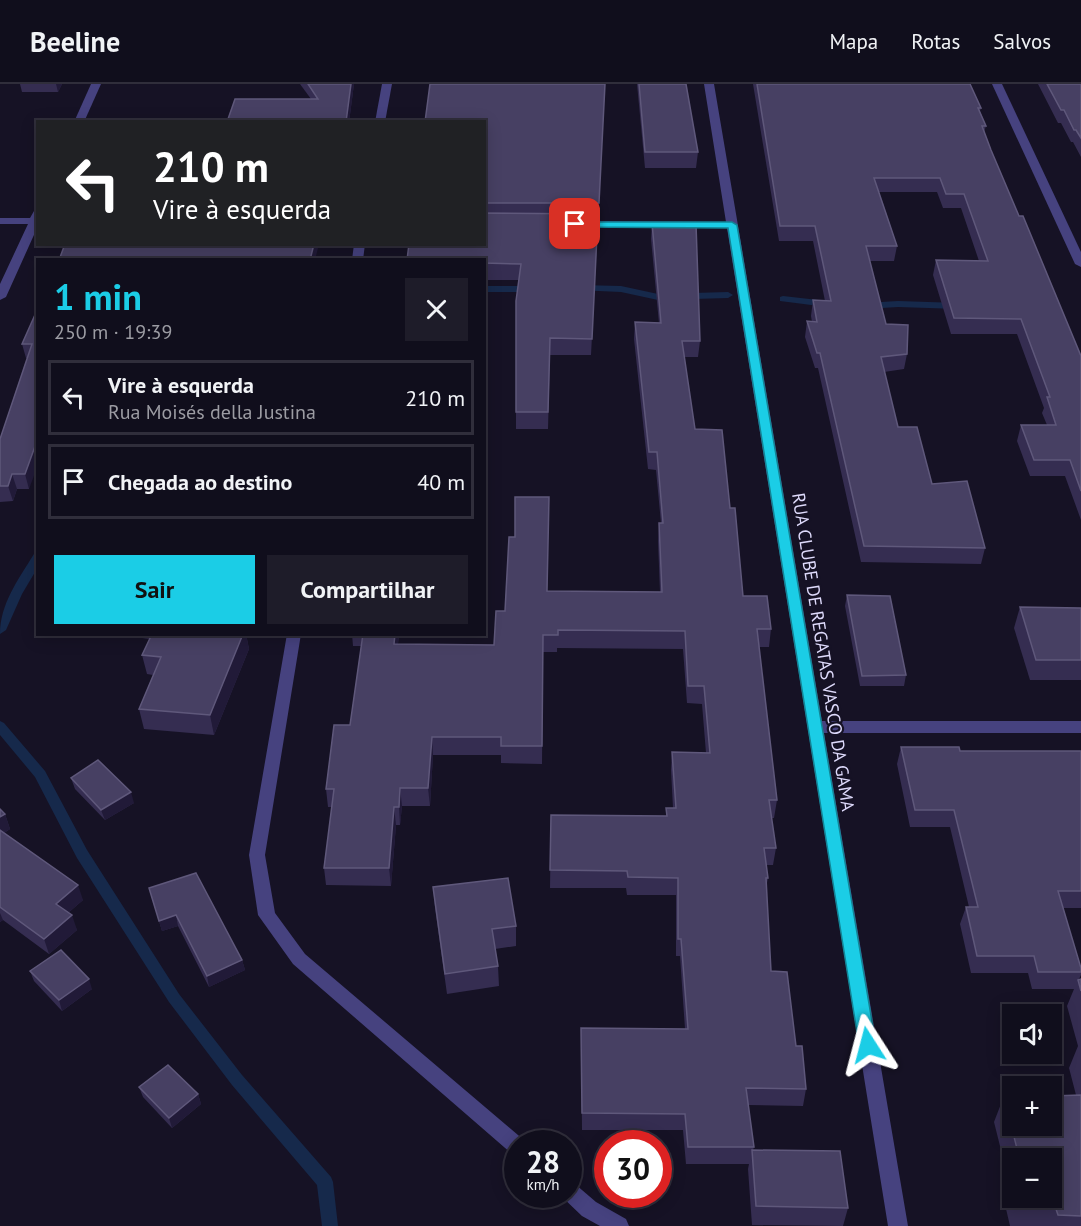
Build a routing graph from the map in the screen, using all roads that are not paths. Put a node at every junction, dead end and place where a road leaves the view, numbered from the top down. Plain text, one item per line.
1 (96, 84) edge
2 (387, 84) edge
3 (709, 84) edge
4 (997, 84) edge
5 (80, 120) edge
6 (380, 120) edge
7 (36, 219) edge
8 (0, 221) edge
9 (567, 224) edge
10 (732, 225) junction
11 (1081, 264) edge
12 (0, 297) edge
13 (294, 636) edge
14 (1081, 727) edge
15 (815, 728) junction
16 (504, 1135) edge
17 (582, 1202) edge
18 (619, 1226) edge
19 (898, 1226) edge

1 - 5 street
2 - 6 street
3 - 10 street, RUA CLUBE DE REGATAS VASCO DA GAMA
4 - 11 street
7 - 8 street
7 - 12 street
9 - 10 street
10 - 15 street, RUA CLUBE DE REGATAS VASCO DA GAMA
13 - 16 street
14 - 15 street
15 - 19 street, RUA CLUBE DE REGATAS VASCO DA GAMA
17 - 18 street

